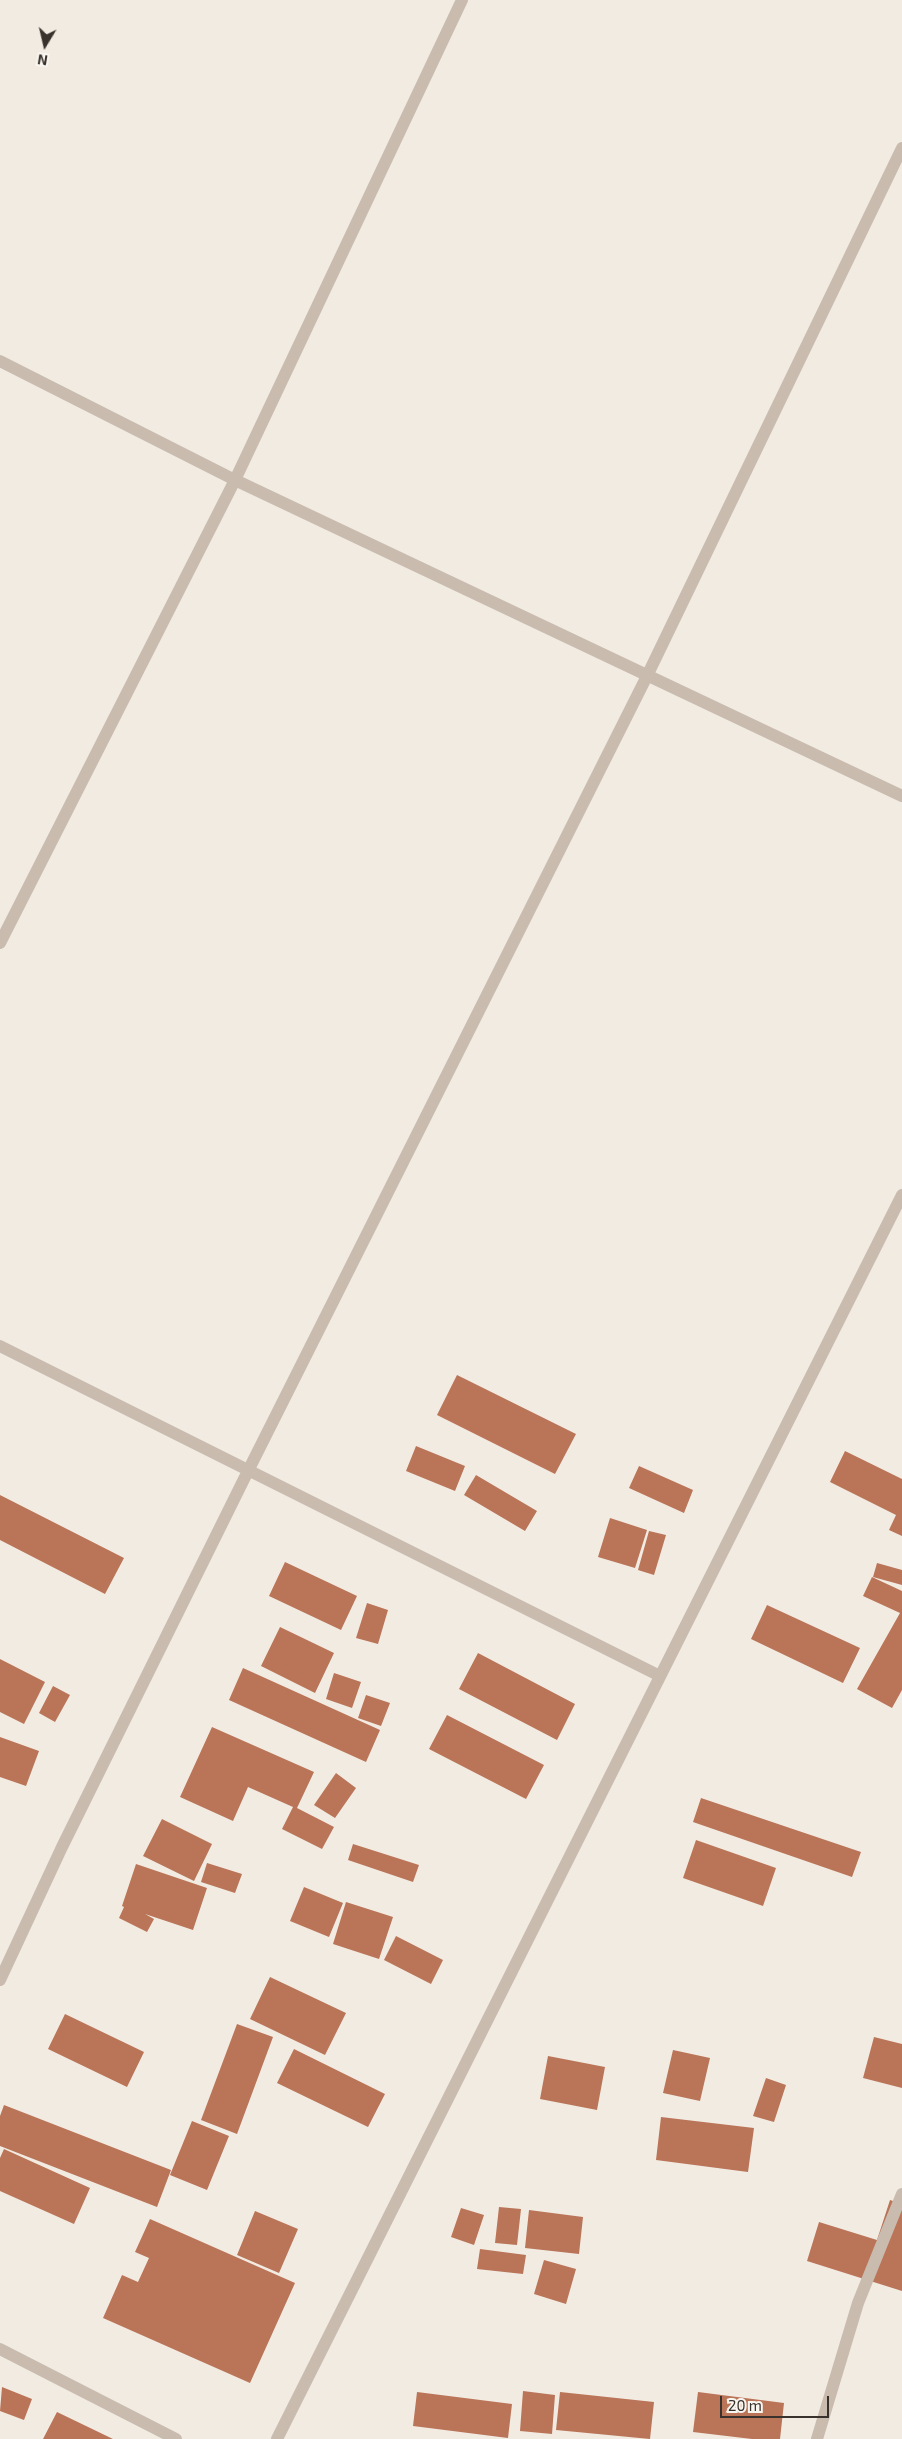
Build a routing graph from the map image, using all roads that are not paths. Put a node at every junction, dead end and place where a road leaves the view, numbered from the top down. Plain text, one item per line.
1 (462, 0) edge
2 (902, 148) edge
3 (0, 361) edge
4 (235, 480) junction
5 (647, 676) junction
6 (902, 796) edge
7 (0, 943) edge
8 (902, 1195) edge
9 (0, 1346) edge
10 (248, 1472) junction
11 (660, 1676) junction
12 (0, 1980) edge
13 (902, 2194) edge
14 (0, 2348) edge
15 (176, 2439) edge
16 (277, 2439) edge
17 (817, 2439) edge

1 - 4 street
2 - 5 street
3 - 4 street
4 - 5 street
4 - 7 street
5 - 6 street
5 - 10 street
8 - 11 street
9 - 10 street
10 - 11 street
10 - 12 street
11 - 16 street
13 - 17 street
14 - 15 street

